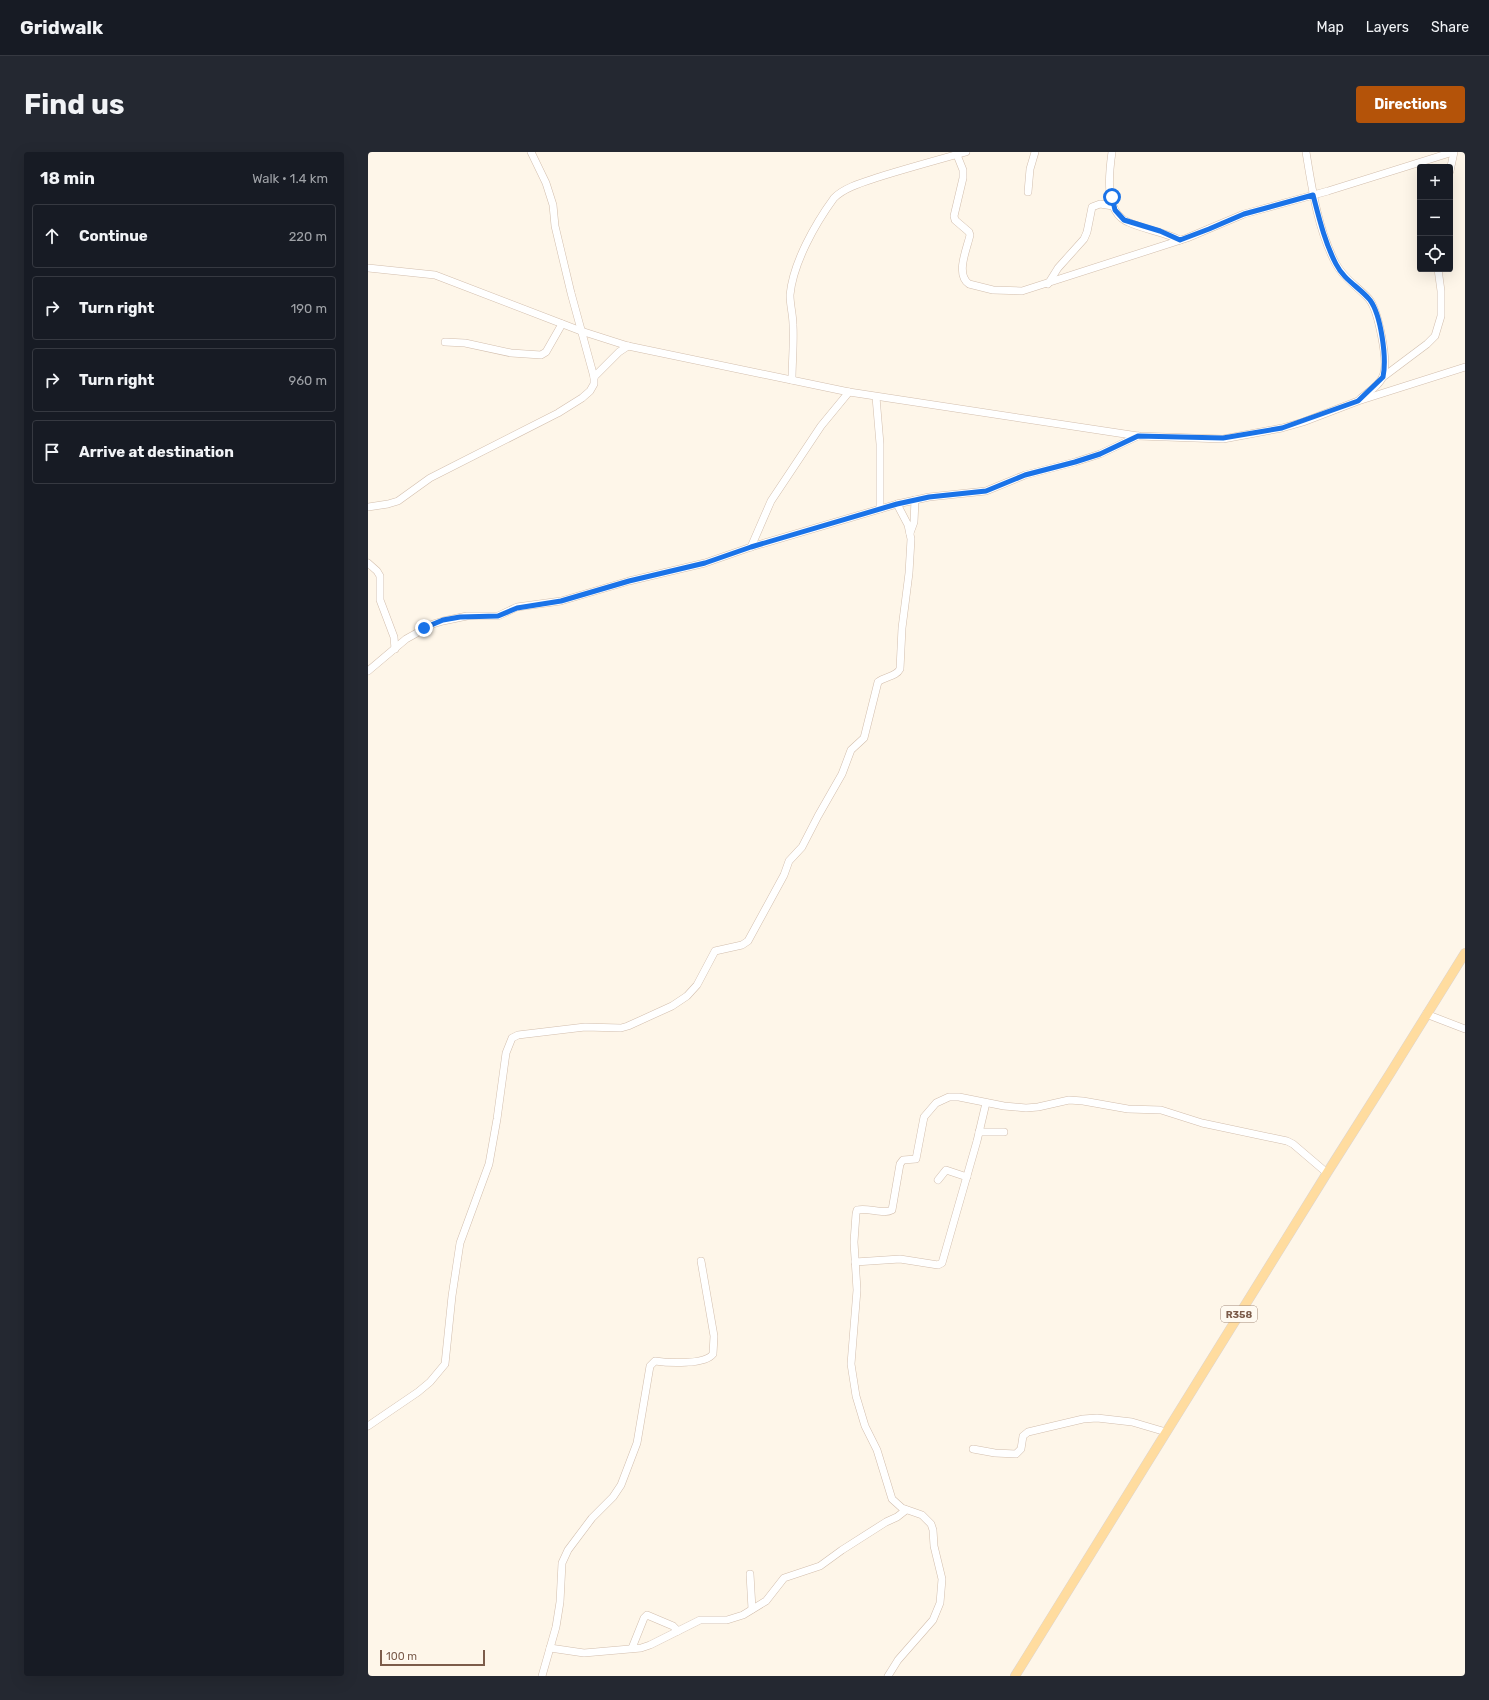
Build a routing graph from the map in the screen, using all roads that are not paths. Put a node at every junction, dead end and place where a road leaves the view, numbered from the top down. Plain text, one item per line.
1 (531, 152) edge
2 (966, 152) edge
3 (1035, 152) edge
4 (1112, 152) edge
5 (1306, 152) edge
6 (1454, 152) edge
7 (957, 154) junction
8 (1451, 164) edge
9 (1028, 192) dead end
10 (1313, 195) junction
11 (1113, 206) junction
12 (1180, 240) junction
13 (368, 268) edge
14 (1438, 272) edge
15 (1048, 284) junction
16 (562, 324) junction
17 (581, 331) junction
18 (445, 342) dead end
19 (628, 346) junction
20 (1465, 368) edge
21 (594, 377) junction
22 (1383, 377) junction
23 (792, 380) junction
24 (849, 392) junction
25 (876, 396) junction
26 (1358, 401) junction
27 (1138, 436) junction
28 (915, 500) junction
29 (897, 504) junction
30 (368, 507) edge
31 (880, 509) junction
32 (910, 533) junction
33 (751, 547) junction
34 (368, 563) edge
35 (395, 648) junction
36 (368, 671) edge
37 (1465, 953) edge
38 (1426, 1014) junction
39 (1465, 1029) edge
40 (986, 1103) junction
41 (979, 1132) junction
42 (1004, 1132) dead end
43 (1327, 1173) junction
44 (967, 1177) junction
45 (938, 1180) dead end
46 (701, 1261) dead end
47 (855, 1262) junction
48 (368, 1426) edge
49 (1166, 1432) junction
50 (973, 1449) dead end
51 (906, 1510) junction
52 (750, 1574) dead end
53 (752, 1609) junction
54 (678, 1630) junction
55 (550, 1648) junction
56 (632, 1648) junction
57 (542, 1676) edge
58 (888, 1676) edge
59 (1015, 1676) edge

1 - 17 street
2 - 7 street
3 - 9 street
4 - 11 street
5 - 10 street
6 - 8 street
6 - 10 street
7 - 15 street
7 - 23 street
10 - 12 street
10 - 22 street
11 - 12 street
11 - 15 street
12 - 15 street
13 - 16 street
14 - 22 street
16 - 17 street
16 - 18 street
17 - 19 street
17 - 21 street
19 - 21 street
19 - 23 street
20 - 26 street
21 - 30 street
22 - 26 street
23 - 24 street
24 - 25 street
24 - 33 street
25 - 27 street
25 - 31 street
26 - 27 street
27 - 28 street
28 - 29 street
28 - 32 street
29 - 31 street
29 - 32 street
31 - 33 street
32 - 48 street
33 - 35 street
34 - 35 street
35 - 36 street
37 - 38 main road, R358
38 - 39 street
38 - 43 main road, R358
40 - 41 street
40 - 43 street
40 - 47 street
41 - 42 street
41 - 44 street
43 - 49 main road, R358
44 - 45 street
44 - 47 street
46 - 55 street
47 - 51 street
49 - 50 street
49 - 59 main road, R358
51 - 53 street
51 - 58 street
52 - 53 street
53 - 54 street
54 - 56 street
54 - 56 street
55 - 56 street
55 - 57 street

